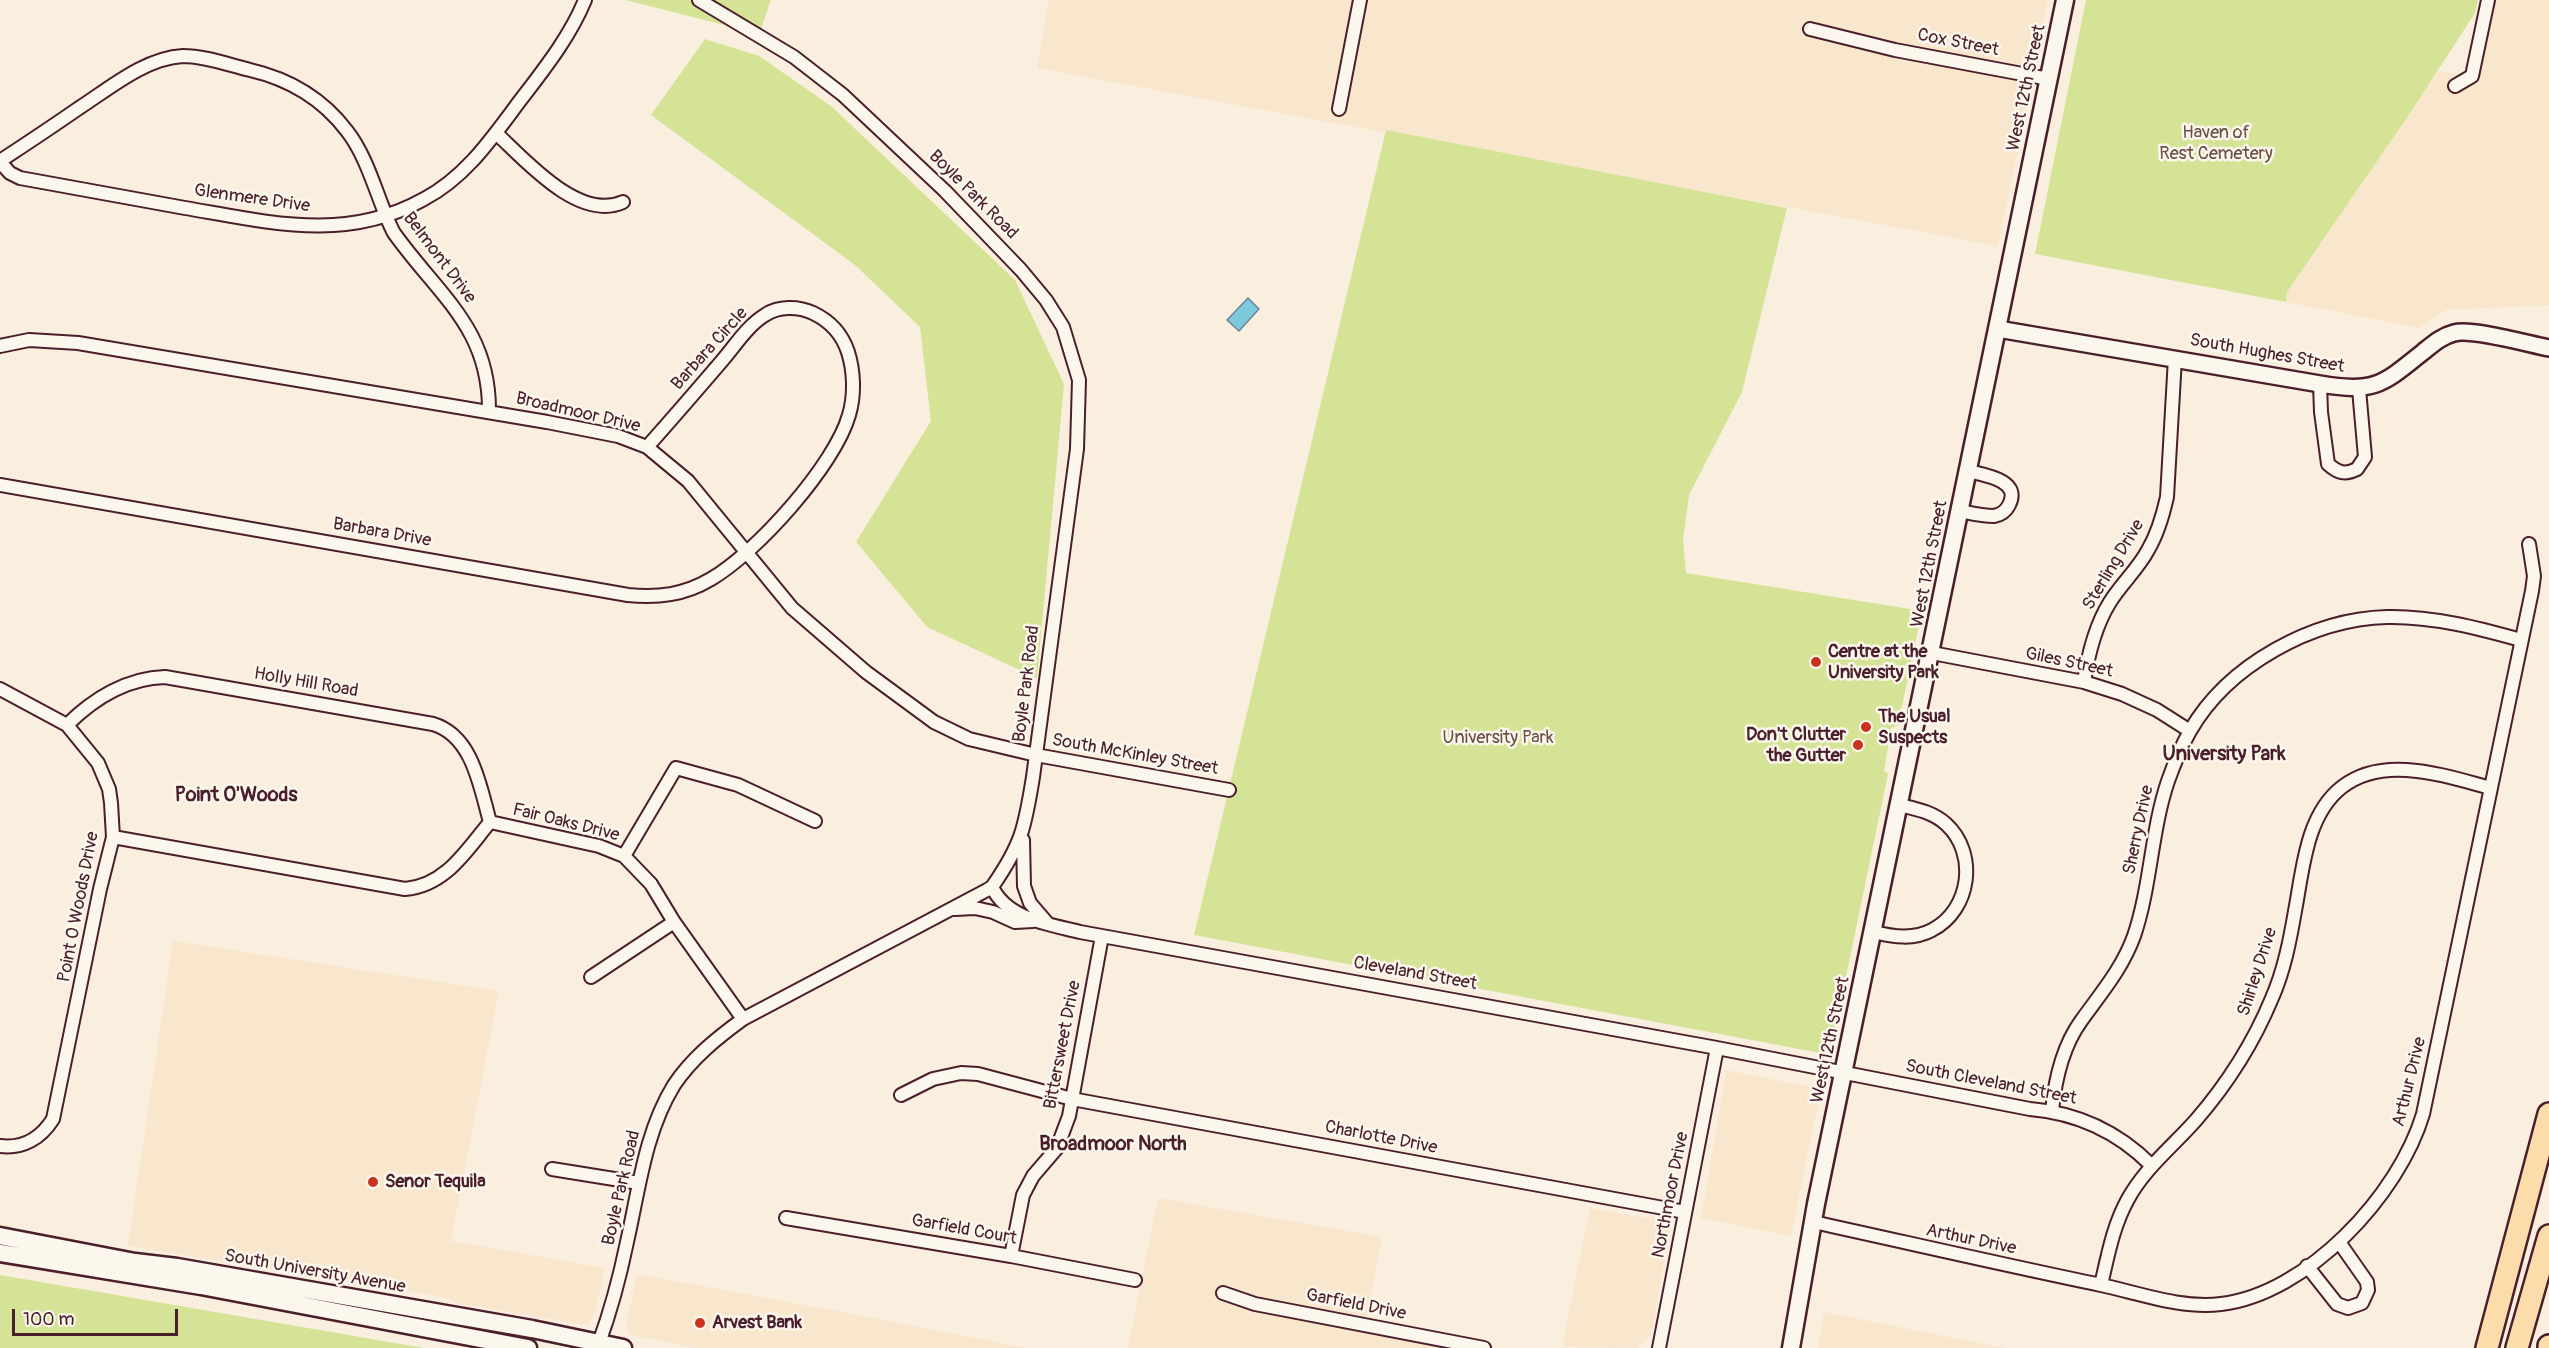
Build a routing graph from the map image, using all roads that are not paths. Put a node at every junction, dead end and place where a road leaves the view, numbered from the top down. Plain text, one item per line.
1 (585, 0) edge
2 (699, 0) edge
3 (1360, 0) edge
4 (2065, 0) edge
5 (2488, 0) edge
6 (1810, 29) dead end
7 (2049, 79) junction
8 (2455, 86) dead end
9 (1339, 109) dead end
10 (496, 133) junction
11 (0, 162) edge
12 (623, 202) dead end
13 (386, 215) junction
14 (1998, 329) junction
15 (0, 346) edge
16 (2549, 348) edge
17 (2175, 358) junction
18 (2320, 384) junction
19 (2359, 389) junction
20 (489, 412) junction
21 (647, 447) junction
22 (1968, 471) junction
23 (0, 485) edge
24 (1960, 511) junction
25 (2529, 544) dead end
26 (747, 552) junction
27 (2521, 640) junction
28 (1932, 653) junction
29 (2084, 682) junction
30 (0, 689) edge
31 (67, 725) junction
32 (2190, 731) junction
33 (1036, 755) junction
34 (2491, 788) junction
35 (1229, 790) dead end
36 (1900, 805) junction
37 (816, 821) dead end
38 (490, 822) junction
39 (1022, 834) junction
40 (113, 837) junction
41 (624, 856) junction
42 (992, 887) junction
43 (948, 909) junction
44 (1033, 921) junction
45 (674, 922) junction
46 (1048, 924) junction
47 (1874, 932) junction
48 (1102, 936) junction
49 (591, 977) dead end
50 (742, 1019) junction
51 (1717, 1048) junction
52 (1845, 1072) junction
53 (902, 1095) dead end
54 (1072, 1099) junction
55 (2052, 1111) junction
56 (2549, 1114) edge
57 (0, 1146) edge
58 (2151, 1165) junction
59 (552, 1169) dead end
60 (639, 1183) junction
61 (1685, 1212) junction
62 (786, 1218) dead end
63 (1813, 1222) junction
64 (0, 1236) edge
65 (2549, 1236) edge
66 (2339, 1242) junction
67 (0, 1253) edge
68 (1011, 1256) junction
69 (2307, 1266) junction
70 (1135, 1280) dead end
71 (2101, 1285) junction
72 (1224, 1293) dead end
73 (2498, 1305) junction
74 (598, 1346) edge
75 (528, 1348) edge
76 (624, 1348) edge
77 (1484, 1348) edge
78 (1659, 1348) edge
79 (1791, 1348) edge
80 (2474, 1348) edge
81 (2487, 1348) edge
82 (2517, 1348) edge

1 - 10 street, Glenmere Drive
2 - 33 street, Boyle Park Road
3 - 9 street
4 - 7 main road, West 12th Street
5 - 8 street
6 - 7 street, Cox Street
7 - 14 main road, West 12th Street
10 - 12 street
10 - 13 street, Glenmere Drive
11 - 13 street, Glenmere Drive
11 - 13 street, Belmont Drive
13 - 20 street, Belmont Drive
14 - 17 street, South Hughes Street
14 - 22 main road, West 12th Street
15 - 20 street, Broadmoor Drive
16 - 19 street, South Hughes Street
17 - 18 street, South Hughes Street
17 - 29 street, Sterling Drive
18 - 19 street, South Hughes Street
18 - 19 street
20 - 21 street, Broadmoor Drive
21 - 26 street, Broadmoor Drive
21 - 26 street, Barbara Circle
22 - 24 main road, West 12th Street
22 - 24 street
23 - 26 street, Barbara Drive
24 - 28 main road, West 12th Street
25 - 27 street, Arthur Drive
26 - 33 street, Broadmoor Drive
27 - 32 street, Sherry Drive
27 - 34 street, Arthur Drive
28 - 29 street, Giles Street
28 - 36 main road, West 12th Street
29 - 32 street, Giles Street
30 - 31 street, Point O Woods Drive
31 - 38 street, Holly Hill Road
31 - 40 street, Point O Woods Drive
32 - 55 street, Sherry Drive
33 - 35 street, South McKinley Street
33 - 39 street, Boyle Park Road
34 - 58 street, Shirley Drive
34 - 66 street, Arthur Drive
36 - 47 main road, West 12th Street
36 - 47 street
37 - 41 street
38 - 40 street, Fair Oaks Drive
38 - 41 street, Fair Oaks Drive
39 - 42 street, Boyle Park Road
39 - 46 street
40 - 57 street, Point O Woods Drive
41 - 45 street, Fair Oaks Drive
42 - 43 street, Boyle Park Road
42 - 44 street, Cleveland Street
43 - 44 street
43 - 50 street, Boyle Park Road
44 - 46 street, Cleveland Street
45 - 49 street
45 - 50 street, Fair Oaks Drive
46 - 48 street, Cleveland Street
47 - 52 main road, West 12th Street
48 - 51 street, Cleveland Street
48 - 54 street, Bittersweet Drive
50 - 60 street, Boyle Park Road
51 - 52 street, Cleveland Street
51 - 61 street, Northmoor Drive
52 - 55 street, South Cleveland Street
52 - 63 main road, West 12th Street
53 - 54 street, Charlotte Drive
54 - 61 street, Charlotte Drive
54 - 68 street, Bittersweet Drive
55 - 58 street, South Cleveland Street
56 - 73 highway
58 - 71 street, Shirley Drive
59 - 60 street
60 - 74 street, Boyle Park Road
61 - 78 street, Northmoor Drive
62 - 68 street, Garfield Court
63 - 71 street, Arthur Drive
63 - 79 main road, West 12th Street
64 - 74 main road, South University Avenue
65 - 82 highway
66 - 69 street, Arthur Drive
66 - 69 street
67 - 75 main road, South University Avenue
68 - 70 street, Garfield Court
69 - 71 street, Arthur Drive
72 - 77 street, Garfield Drive
73 - 80 highway
73 - 81 highway
74 - 76 main road, South University Avenue

